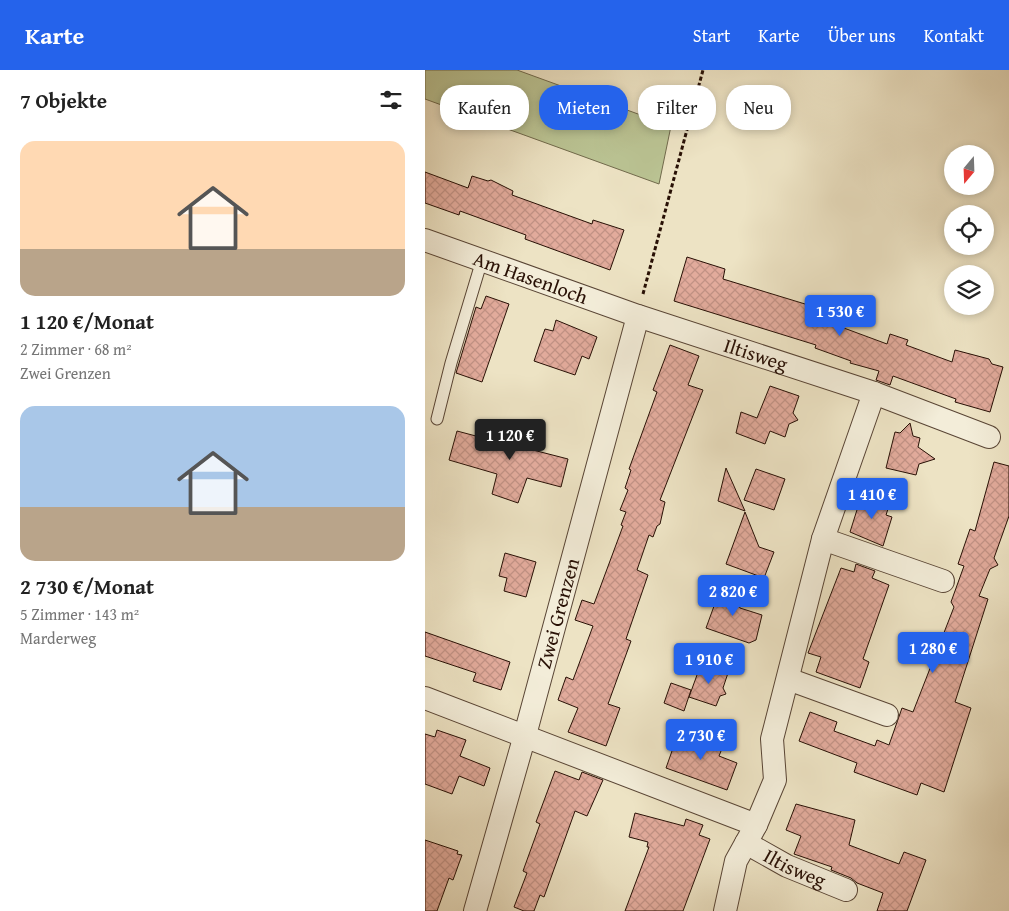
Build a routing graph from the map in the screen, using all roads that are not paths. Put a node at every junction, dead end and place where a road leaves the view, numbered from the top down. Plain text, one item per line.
1 (425, 240) edge
2 (482, 260) junction
3 (637, 316) junction
4 (873, 393) junction
5 (437, 420) dead end
6 (989, 438) dead end
7 (823, 539) junction
8 (943, 581) dead end
9 (788, 679) junction
10 (425, 698) edge
11 (887, 715) dead end
12 (525, 736) junction
13 (751, 834) junction
14 (846, 890) dead end
15 (475, 911) edge
16 (725, 911) edge

1 - 2 street, Am Hasenloch
2 - 3 street, Am Hasenloch
2 - 5 lane
3 - 4 street, Iltisweg
3 - 12 street, Zwei Grenzen
4 - 6 street, Iltisweg
4 - 7 street, Iltisweg
7 - 8 street
7 - 9 street, Iltisweg
9 - 11 street
9 - 13 street, Iltisweg
10 - 12 street
12 - 13 street
12 - 15 street, Zwei Grenzen
13 - 14 street, Iltisweg
13 - 16 street, Iltisweg

